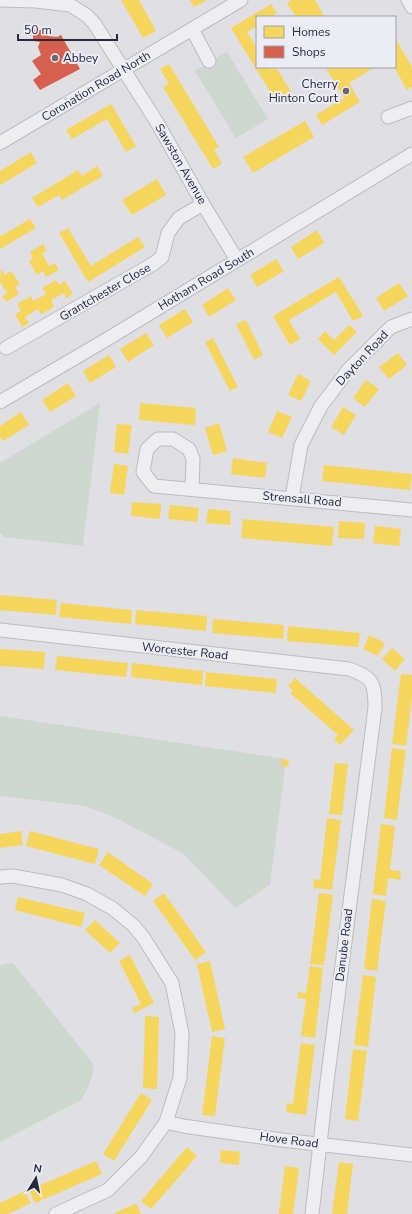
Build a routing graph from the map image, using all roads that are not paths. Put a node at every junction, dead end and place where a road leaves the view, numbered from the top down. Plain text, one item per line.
1 (0, 0) edge
2 (242, 0) edge
3 (408, 0) edge
4 (412, 7) edge
5 (192, 29) junction
6 (209, 61) dead end
7 (124, 69) junction
8 (412, 108) edge
9 (388, 116) dead end
10 (0, 143) edge
11 (412, 154) edge
12 (203, 204) junction
13 (237, 260) junction
14 (412, 319) edge
15 (6, 348) dead end
16 (0, 402) edge
17 (192, 489) junction
18 (292, 498) junction
19 (412, 510) edge
20 (0, 630) edge
21 (368, 677) joint
22 (0, 877) edge
23 (166, 1122) junction
24 (320, 1144) junction
25 (412, 1155) edge
26 (56, 1214) edge
27 (312, 1214) edge

1 - 7 street, Sawston Avenue
2 - 5 street, Coronation Road North
3 - 4 street
5 - 6 street
5 - 7 street, Coronation Road North
7 - 10 street, Coronation Road North
7 - 12 street, Sawston Avenue
8 - 9 street
11 - 13 street, Hotham Road South
12 - 13 street, Sawston Avenue
12 - 15 street, Grantchester Close
13 - 16 street, Hotham Road South
14 - 18 street, Dayton Road
17 - 17 street, Strensall Road
17 - 18 street, Strensall Road
18 - 19 street, Strensall Road
20 - 21 street, Worcester Road
21 - 24 street, Danube Road
22 - 23 street
23 - 24 street, Hove Road
23 - 26 street
24 - 25 street, Hove Road
24 - 27 street, Danube Road

